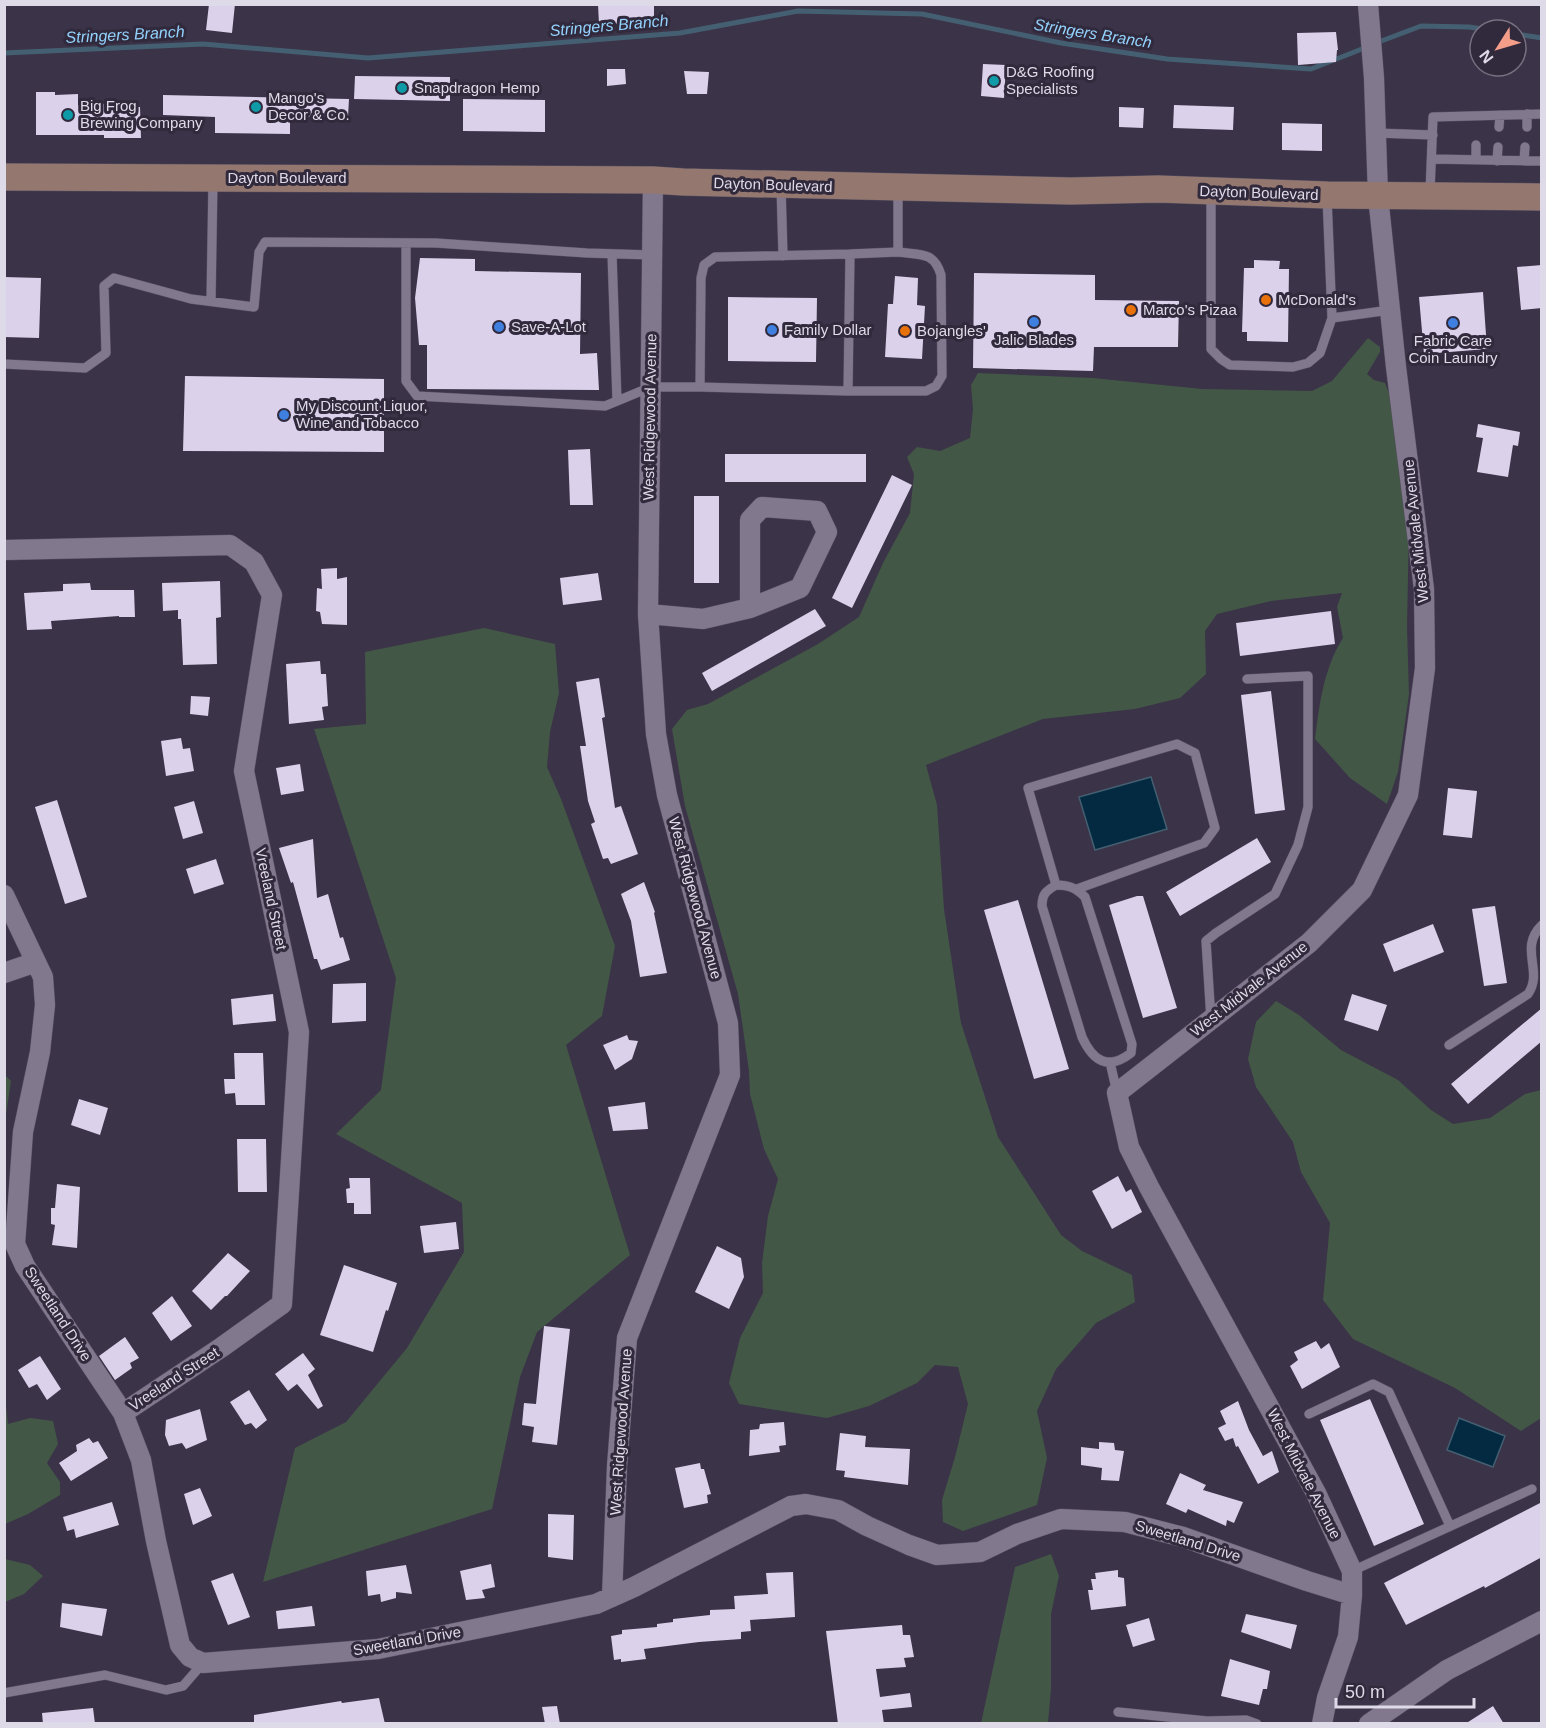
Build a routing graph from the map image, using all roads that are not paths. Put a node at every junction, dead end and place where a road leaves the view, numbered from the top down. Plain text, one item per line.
1 (1368, 4) edge
2 (1527, 114) junction
3 (1542, 114) edge
4 (1500, 115) junction
5 (1477, 116) junction
6 (1477, 127) dead end
7 (1499, 127) dead end
8 (1527, 127) dead end
9 (1376, 133) junction
10 (1432, 135) junction
11 (1476, 145) dead end
12 (1498, 147) dead end
13 (1525, 147) dead end
14 (1432, 159) junction
15 (1476, 160) junction
16 (1497, 160) junction
17 (1524, 161) junction
18 (1542, 161) edge
19 (4, 177) edge
20 (213, 178) junction
21 (653, 180) junction
22 (781, 185) junction
23 (898, 188) junction
24 (1211, 191) junction
25 (1326, 195) junction
26 (1378, 196) junction
27 (1430, 196) junction
28 (1542, 197) edge
29 (406, 243) junction
30 (898, 252) junction
31 (612, 254) junction
32 (850, 254) junction
33 (652, 255) junction
34 (783, 256) junction
35 (211, 301) junction
36 (1390, 310) junction
37 (1332, 318) junction
38 (4, 364) edge
39 (651, 387) junction
40 (700, 387) junction
41 (848, 391) junction
42 (617, 401) junction
43 (4, 550) edge
44 (750, 608) junction
45 (648, 614) junction
46 (1247, 679) dead end
47 (1056, 885) junction
48 (1077, 889) junction
49 (4, 895) edge
50 (1542, 925) edge
51 (36, 962) junction
52 (4, 973) edge
53 (1211, 1020) junction
54 (1449, 1045) dead end
55 (1110, 1062) junction
56 (1117, 1093) junction
57 (123, 1413) junction
58 (1309, 1414) dead end
59 (1532, 1488) dead end
60 (1450, 1526) junction
61 (1352, 1570) junction
62 (1352, 1595) junction
63 (612, 1597) junction
64 (1542, 1621) edge
65 (203, 1663) junction
66 (4, 1693) edge
67 (1118, 1712) dead end
68 (1257, 1724) edge
69 (1322, 1724) edge
70 (1369, 1724) edge

1 - 9 street, West Midvale Avenue
2 - 3 lane
2 - 4 lane
2 - 8 lane
4 - 5 lane
4 - 7 lane
5 - 6 lane
5 - 10 lane
9 - 10 lane
9 - 26 street, West Midvale Avenue
10 - 14 lane
11 - 15 lane
12 - 16 lane
13 - 17 lane
14 - 15 lane
14 - 27 lane
15 - 16 lane
16 - 17 lane
17 - 18 lane
19 - 20 main road, Dayton Boulevard
20 - 21 main road, Dayton Boulevard
20 - 35 lane
21 - 22 main road, Dayton Boulevard
21 - 33 street, West Ridgewood Avenue
22 - 23 main road, Dayton Boulevard
22 - 34 lane
23 - 24 main road, Dayton Boulevard
23 - 30 lane
24 - 25 main road, Dayton Boulevard
24 - 37 lane
25 - 26 main road, Dayton Boulevard
25 - 37 lane
26 - 27 main road, Dayton Boulevard
26 - 36 street, West Midvale Avenue
27 - 28 main road, Dayton Boulevard
29 - 31 lane
29 - 35 lane
29 - 42 lane
30 - 32 lane
30 - 41 lane
31 - 33 lane
31 - 42 lane
32 - 34 lane
32 - 41 lane
33 - 39 street, West Ridgewood Avenue
34 - 40 lane
35 - 38 lane
36 - 37 lane
36 - 53 street, West Midvale Avenue
39 - 40 lane
39 - 42 lane
39 - 45 street, West Ridgewood Avenue
40 - 41 lane
43 - 57 street, Vreeland Street
44 - 44 street
44 - 45 street
45 - 63 street, West Ridgewood Avenue
46 - 53 lane
47 - 48 lane
47 - 48 lane
47 - 55 lane
48 - 55 lane
49 - 51 street, Sweetland Drive
50 - 54 lane
51 - 52 street
51 - 57 street, Sweetland Drive
53 - 56 street, West Midvale Avenue
55 - 56 lane
56 - 61 street, West Midvale Avenue
57 - 65 street, Sweetland Drive
58 - 60 lane
59 - 60 lane
60 - 61 lane
61 - 62 street, West Midvale Avenue
62 - 63 street, Sweetland Drive
62 - 69 street, West Midvale Avenue
63 - 65 street, Sweetland Drive
64 - 70 street
65 - 66 lane
67 - 68 lane

